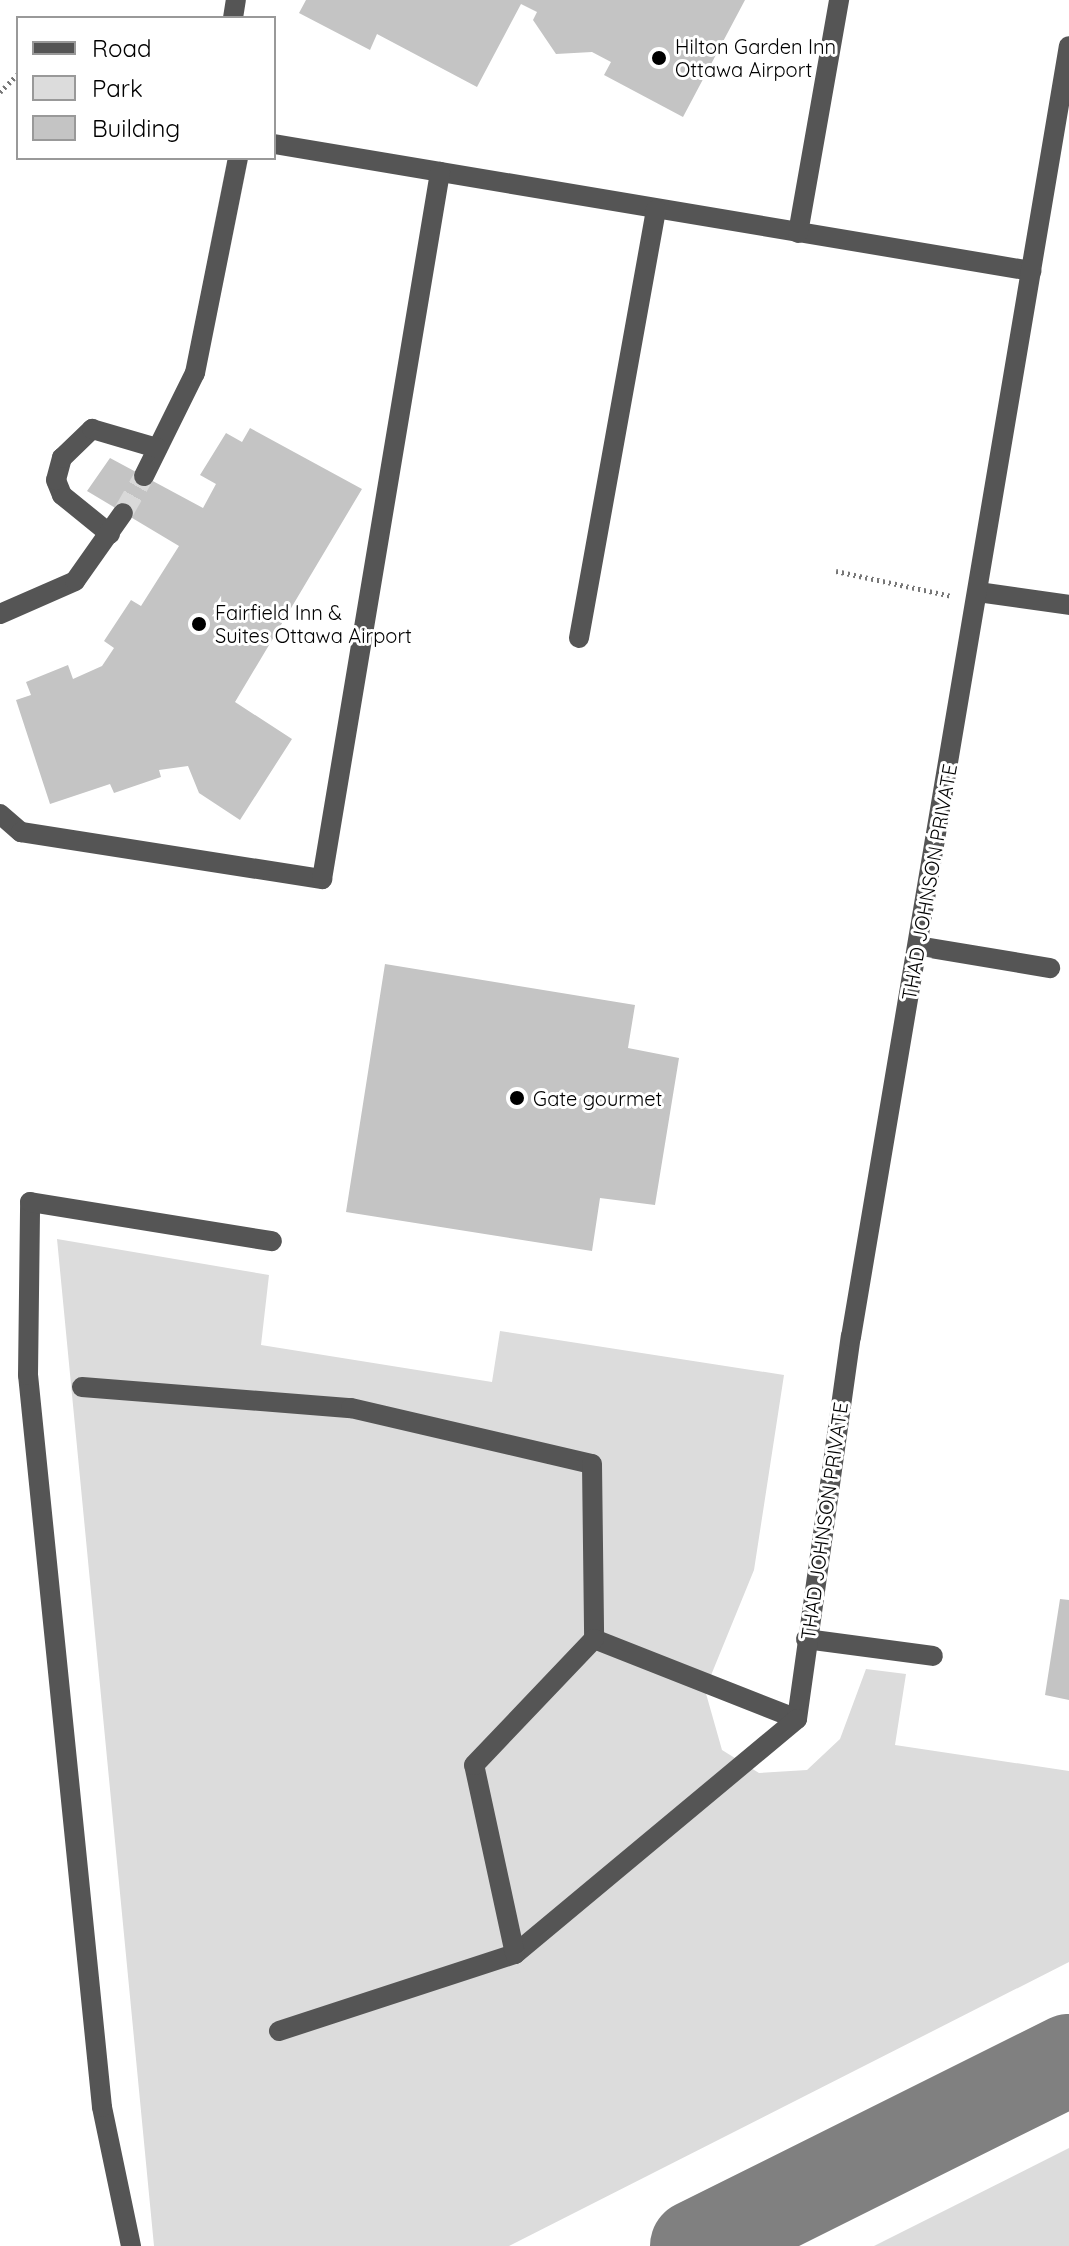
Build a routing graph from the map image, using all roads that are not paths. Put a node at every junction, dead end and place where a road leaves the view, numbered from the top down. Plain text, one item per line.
1 (839, 0) edge
2 (1069, 46) edge
3 (276, 144) edge
4 (238, 160) edge
5 (440, 172) junction
6 (656, 210) junction
7 (798, 233) junction
8 (1031, 271) junction
9 (157, 448) junction
10 (144, 476) tunnel mouth
11 (123, 513) tunnel mouth
12 (110, 534) junction
13 (978, 592) junction
14 (1069, 605) edge
15 (0, 614) edge
16 (579, 638) dead end
17 (0, 814) edge
18 (918, 946) junction
19 (1050, 968) dead end
20 (272, 1241) dead end
21 (82, 1387) dead end
22 (594, 1639) junction
23 (806, 1639) junction
24 (933, 1656) dead end
25 (797, 1719) junction
26 (515, 1954) junction
27 (279, 2031) dead end
28 (131, 2246) edge

1 - 7 street
2 - 8 street, THAD JOHNSON PRIVATE
3 - 5 street
4 - 9 street
5 - 6 street
5 - 17 street
6 - 7 street
6 - 16 street
7 - 8 street
8 - 13 street, THAD JOHNSON PRIVATE
9 - 10 street
9 - 12 street
11 - 12 street
12 - 15 street
13 - 14 street
13 - 18 street, THAD JOHNSON PRIVATE
18 - 19 street
18 - 23 street, THAD JOHNSON PRIVATE
20 - 28 street
21 - 22 street
22 - 25 street
22 - 26 street
23 - 24 street
23 - 25 street, THAD JOHNSON PRIVATE
25 - 26 street
26 - 27 street

